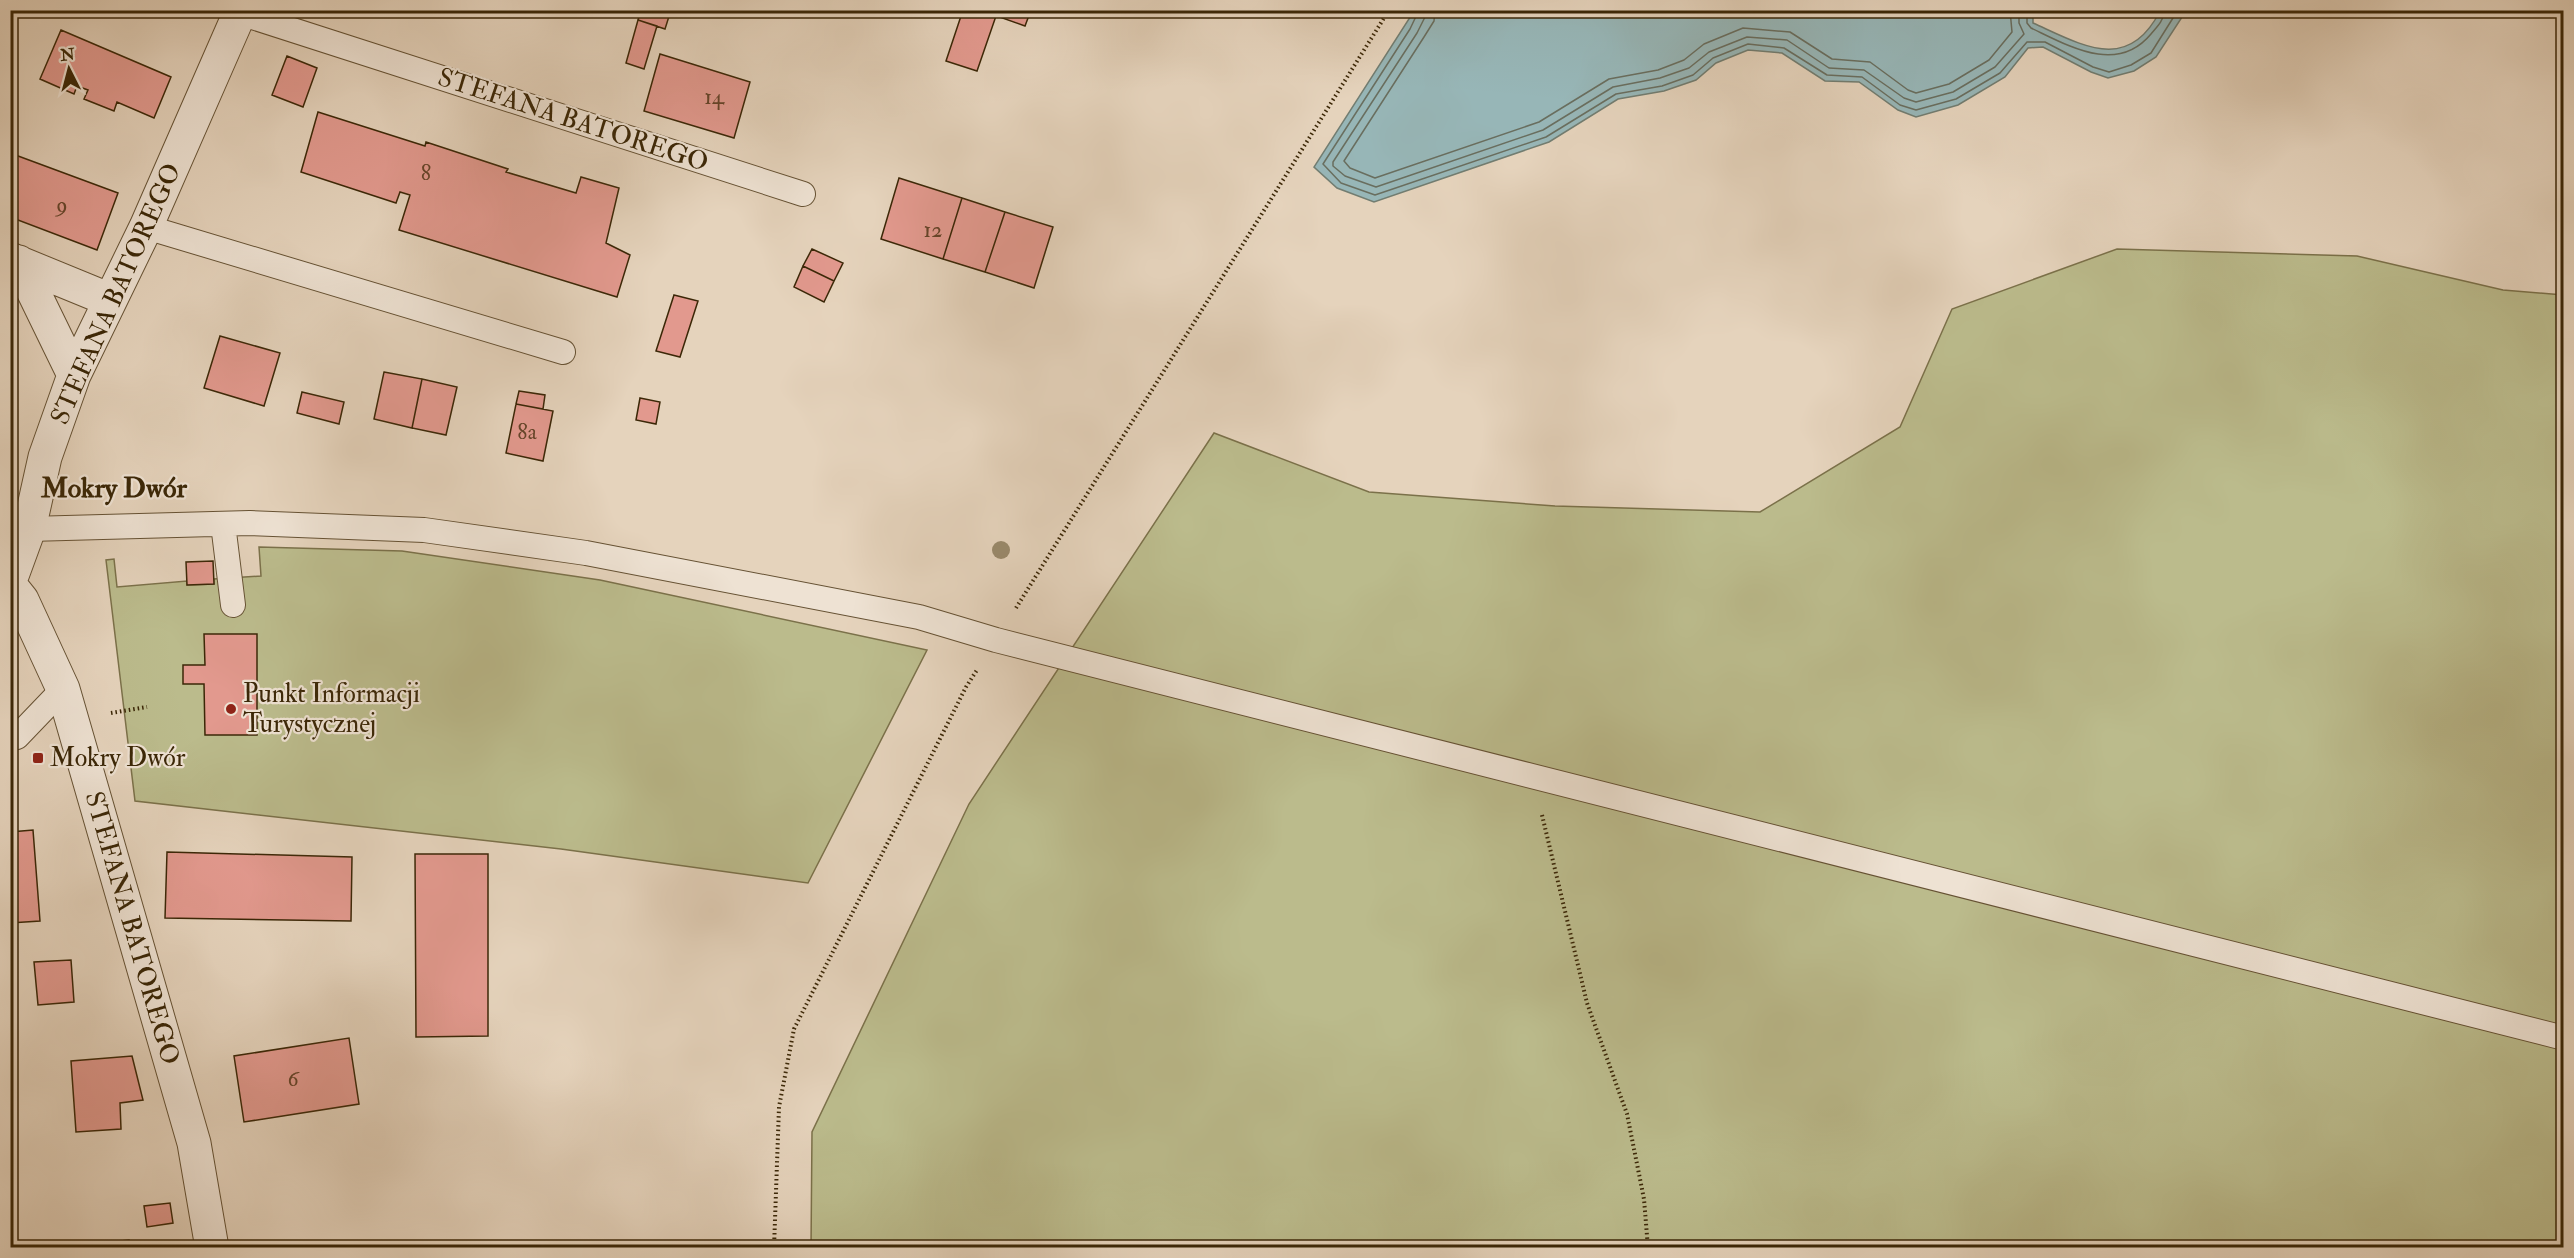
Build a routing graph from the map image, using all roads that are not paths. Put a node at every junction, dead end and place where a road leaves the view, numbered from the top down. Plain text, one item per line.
1 (241, 12) edge
2 (803, 194) dead end
3 (146, 227) junction
4 (15, 261) edge
5 (110, 300) junction
6 (563, 352) dead end
7 (74, 375) junction
8 (224, 524) junction
9 (29, 529) junction
10 (10, 583) edge
11 (233, 605) dead end
12 (63, 689) junction
13 (10, 739) edge
14 (2564, 1038) edge
15 (212, 1248) edge

1 - 2 lane, STEFANA BATOREGO
1 - 3 street, STEFANA BATOREGO
3 - 5 street, STEFANA BATOREGO
3 - 6 lane
4 - 5 street
4 - 7 street
5 - 7 street, STEFANA BATOREGO
7 - 9 street, STEFANA BATOREGO
8 - 9 lane
8 - 11 lane
8 - 14 lane
9 - 10 street, STEFANA BATOREGO
10 - 12 street, STEFANA BATOREGO
12 - 13 lane
12 - 15 street, STEFANA BATOREGO

